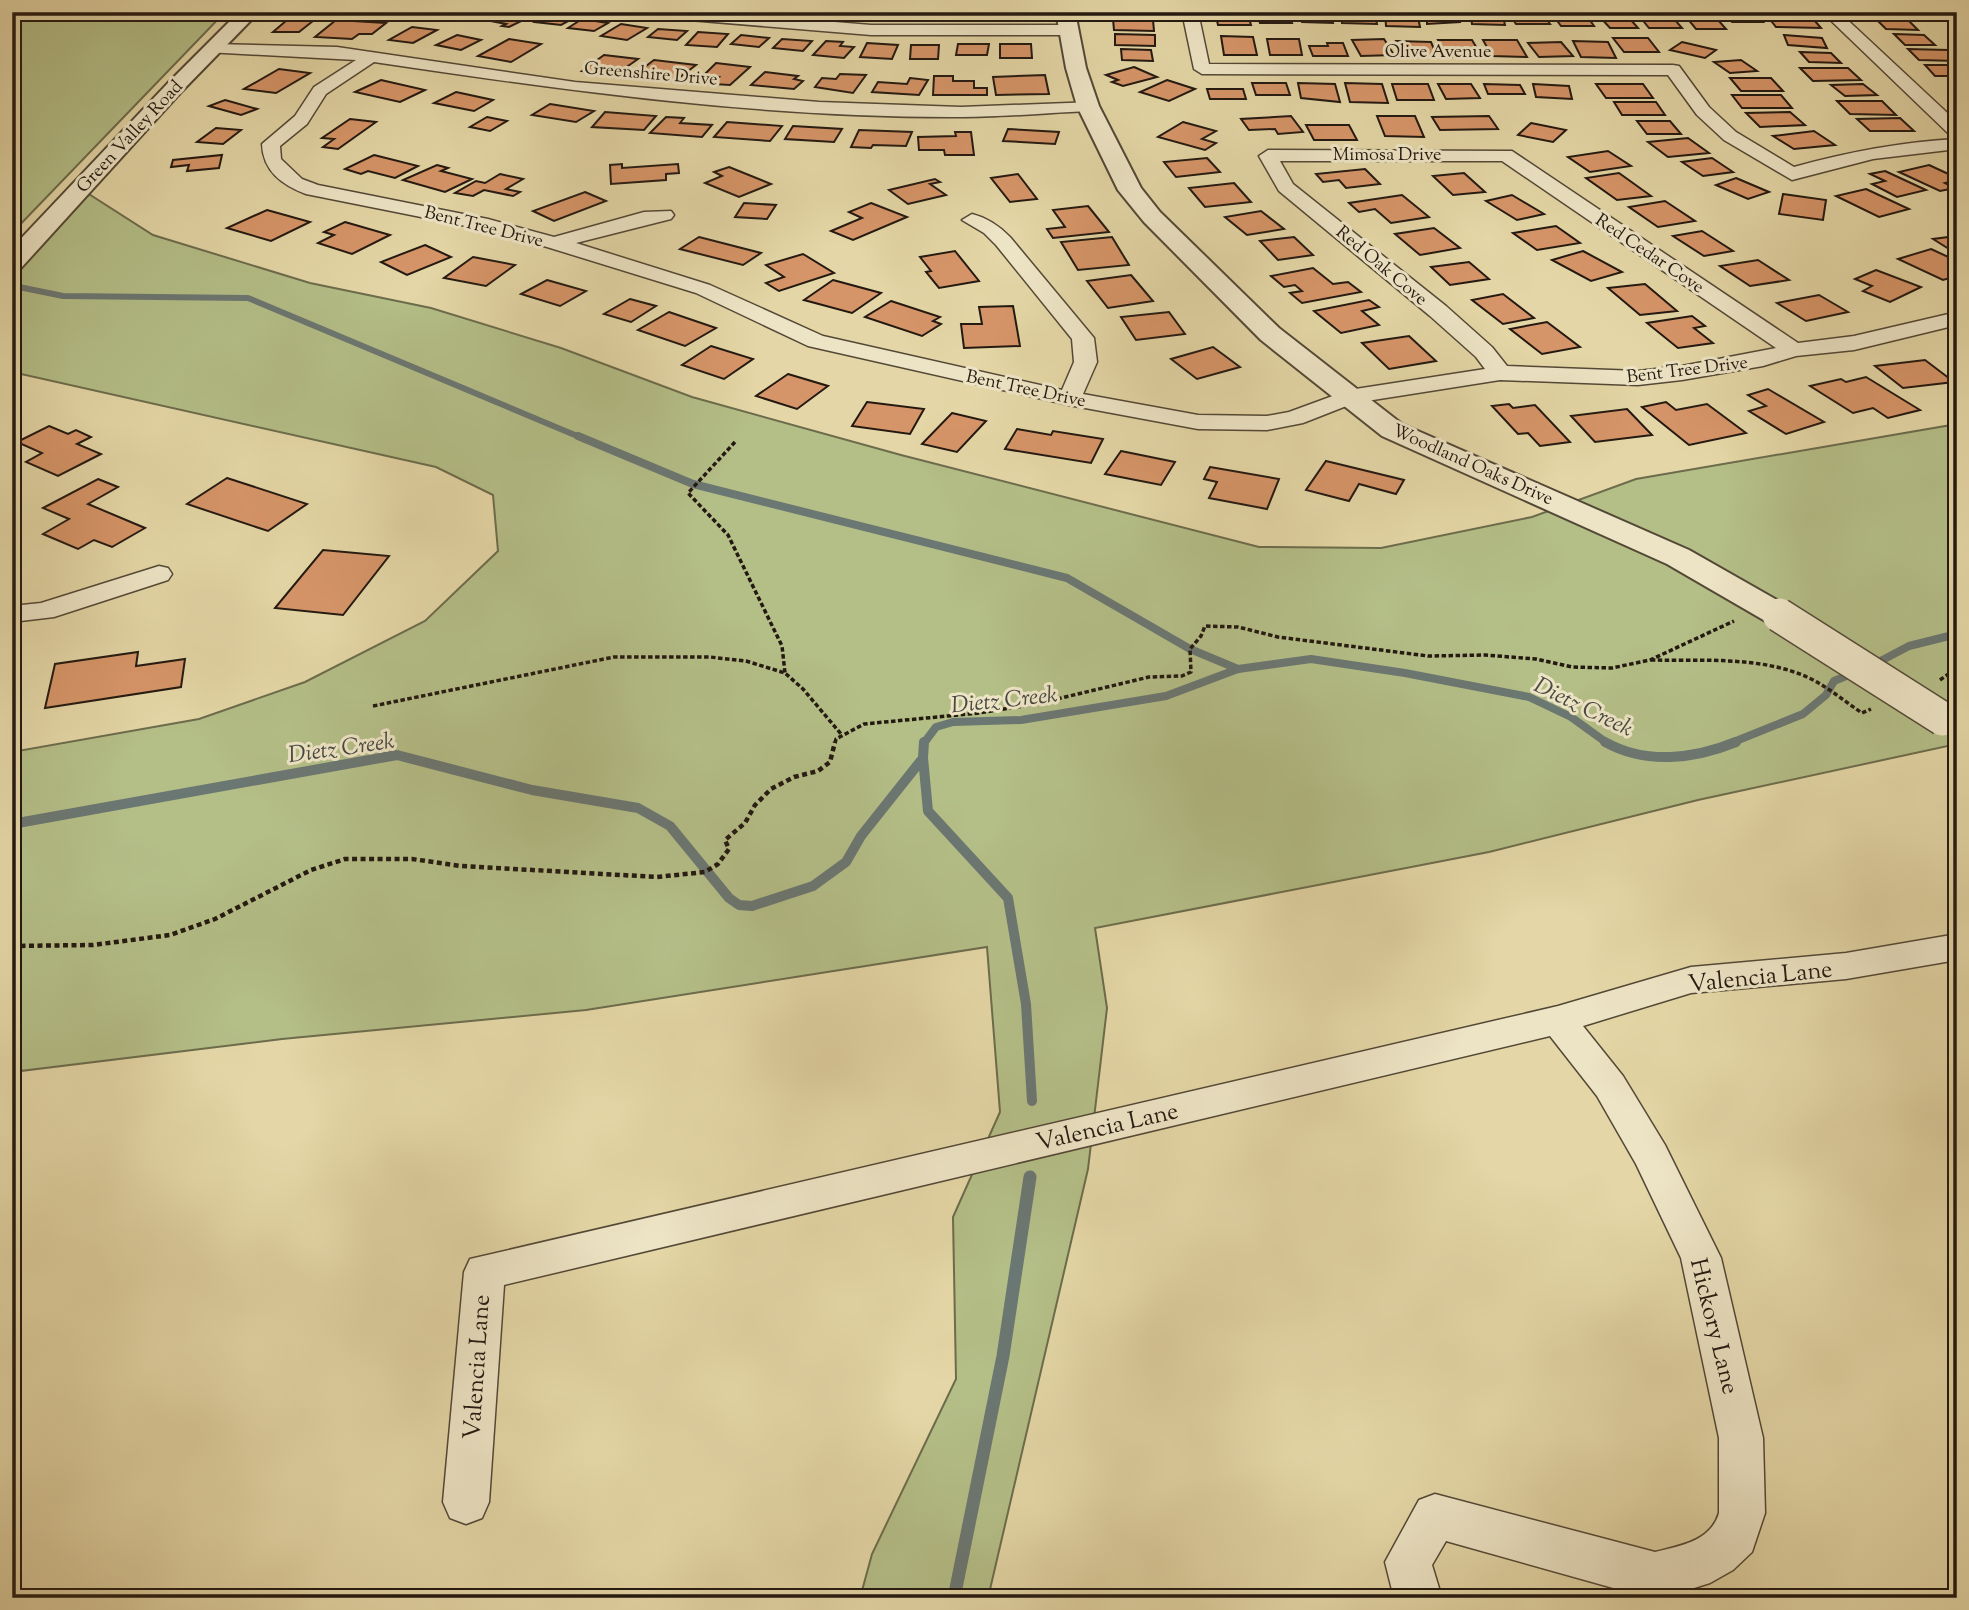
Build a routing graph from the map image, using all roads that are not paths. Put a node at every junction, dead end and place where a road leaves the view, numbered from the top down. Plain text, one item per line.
1 (250, 12) edge
2 (654, 12) edge
3 (939, 12) edge
4 (1190, 12) edge
5 (1830, 12) edge
6 (1066, 21) edge
7 (936, 31) junction
8 (212, 49) junction
9 (373, 56) junction
10 (1088, 106) junction
11 (1957, 132) edge
12 (1957, 144) edge
13 (1506, 155) joint
14 (1268, 156) joint
15 (664, 215) dead end
16 (972, 219) dead end
17 (554, 243) junction
18 (12, 264) edge
19 (1957, 318) edge
20 (1794, 350) junction
21 (1500, 373) junction
22 (1349, 397) junction
23 (1069, 398) junction
24 (159, 574) dead end
25 (12, 614) edge
26 (1944, 710) edge
27 (1957, 947) edge
28 (1558, 1020) junction
29 (466, 1502) dead end
30 (1653, 1587) edge
31 (1418, 1598) edge

1 - 8 street, Green Valley Road
2 - 7 street
3 - 7 street
4 - 12 street, Olive Avenue
5 - 11 street
6 - 7 street
6 - 10 street, Woodland Oaks Drive
8 - 9 street, Greenshire Drive
8 - 18 street, Green Valley Road
9 - 10 street, Greenshire Drive
9 - 17 street, Bent Tree Drive
10 - 22 street, Woodland Oaks Drive
13 - 14 street, Mimosa Drive
13 - 20 street, Red Cedar Cove
14 - 21 street, Red Oak Cove
15 - 17 street
16 - 23 street
17 - 23 street, Bent Tree Drive
19 - 20 street, Bent Tree Drive
20 - 21 street, Bent Tree Drive
21 - 22 street, Bent Tree Drive
22 - 23 street, Bent Tree Drive
22 - 26 street, Woodland Oaks Drive, bridge
24 - 25 street
27 - 28 street, Valencia Lane
28 - 29 street, Valencia Lane
28 - 30 street, Hickory Lane
30 - 31 street, Hickory Lane

